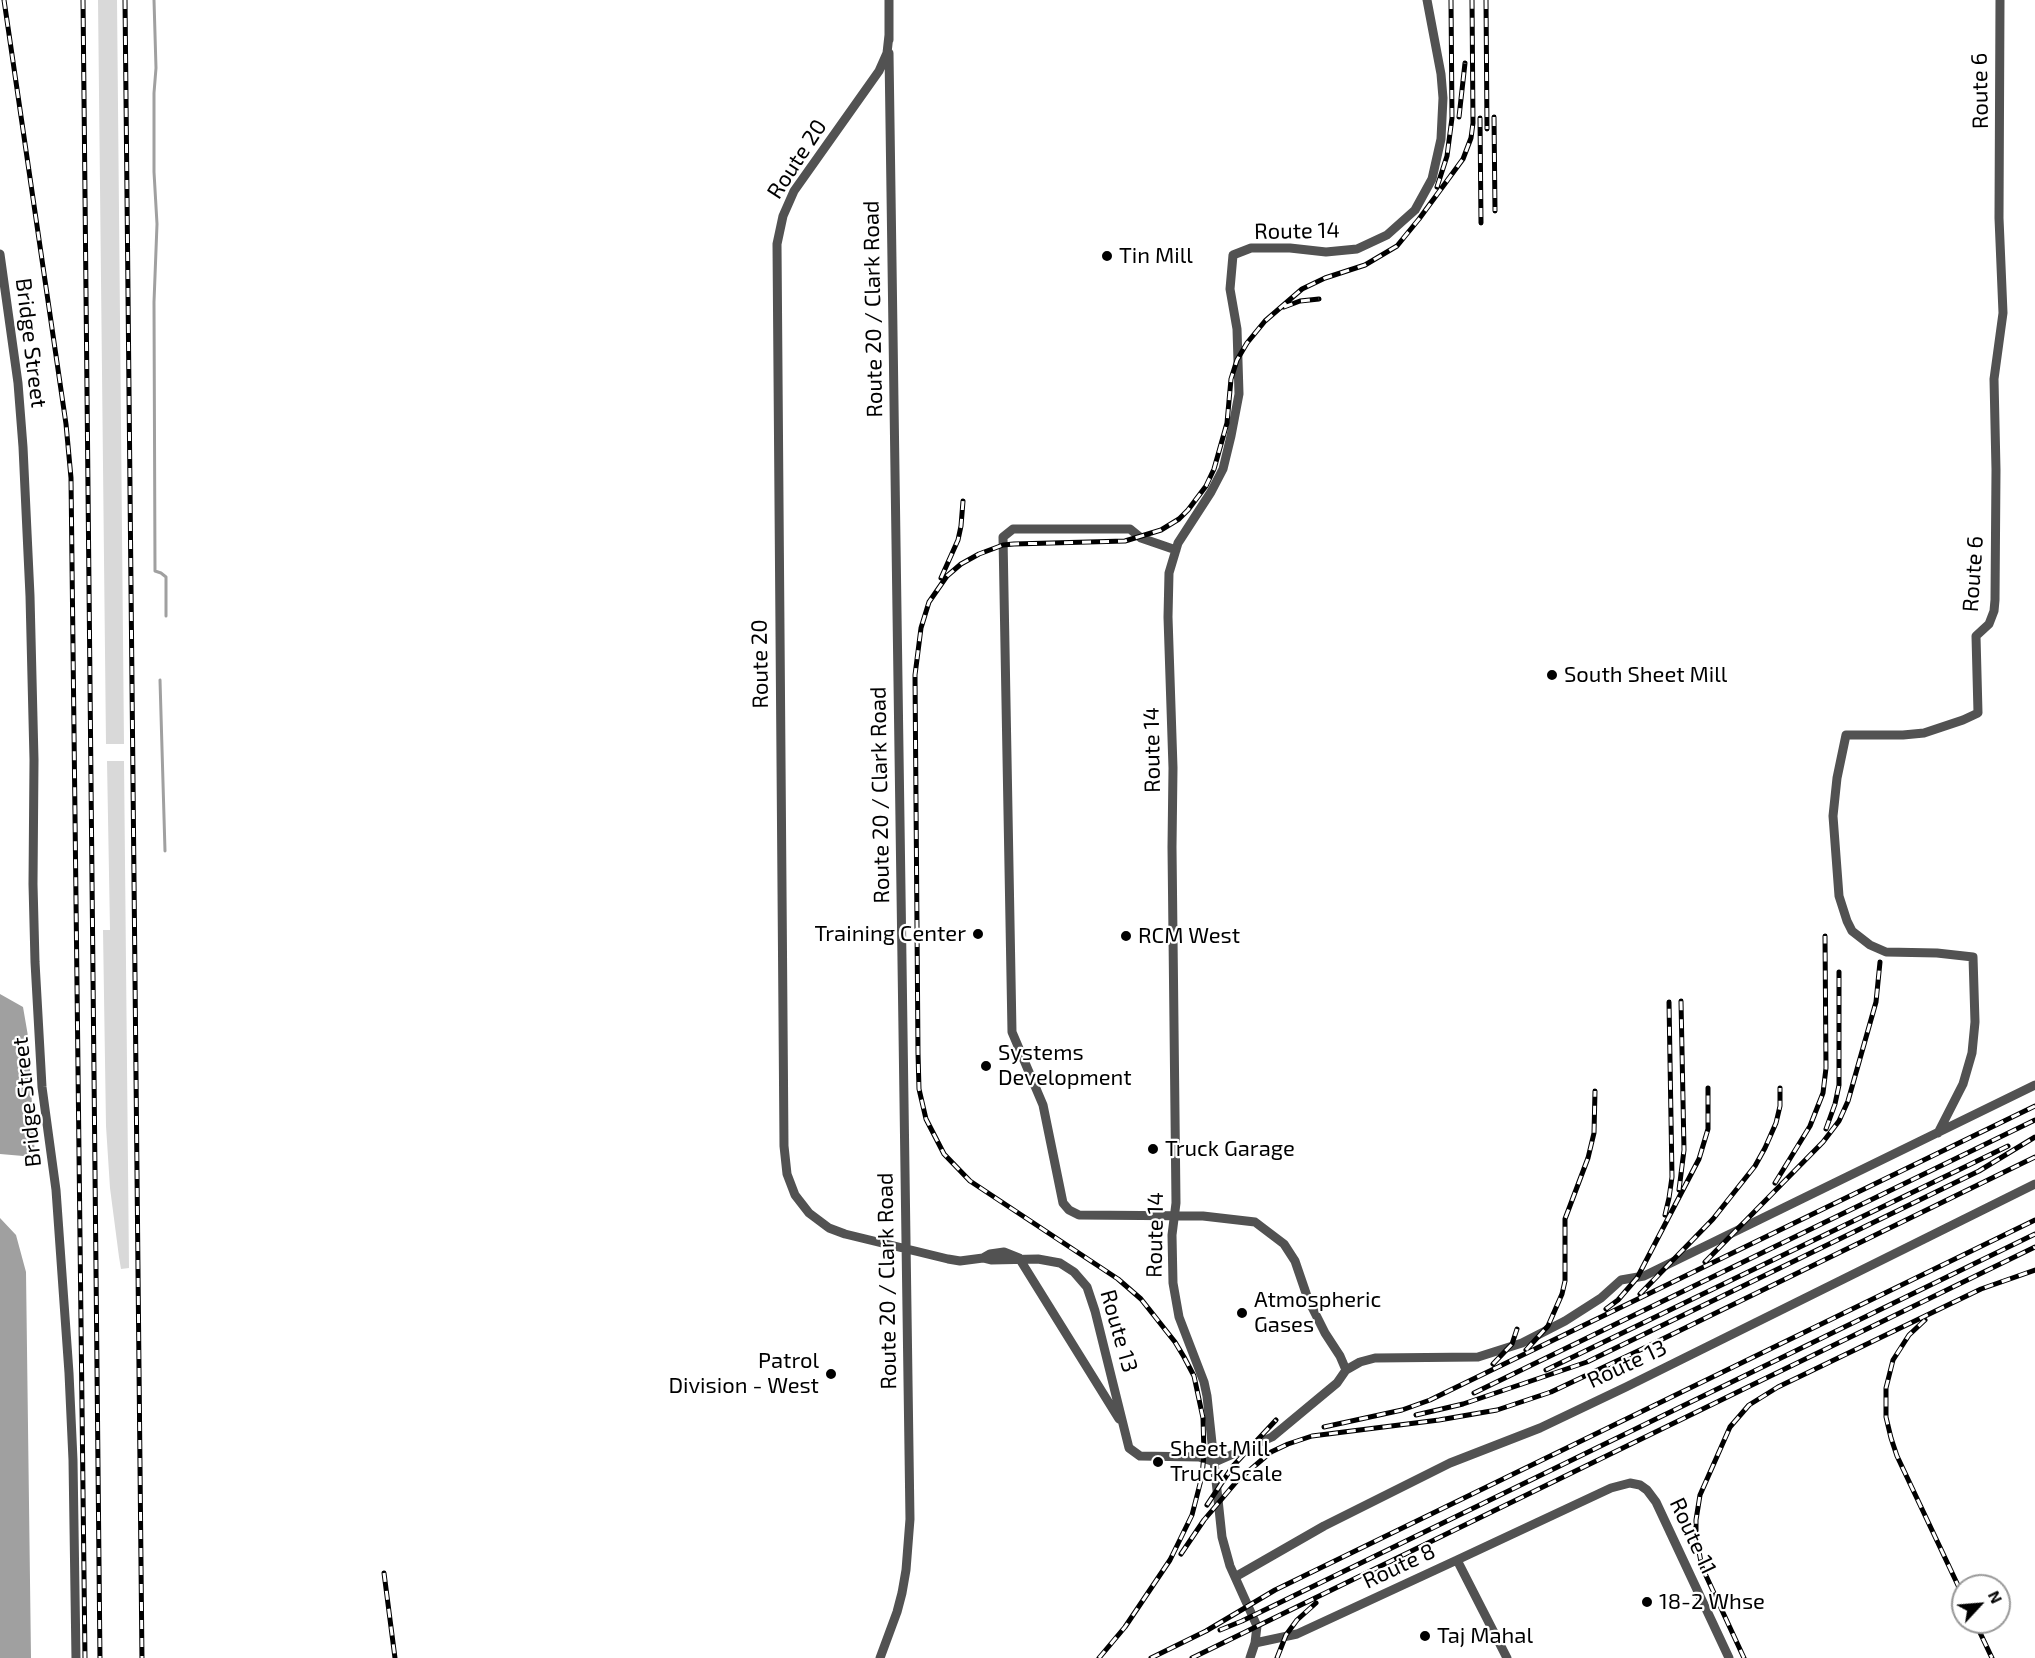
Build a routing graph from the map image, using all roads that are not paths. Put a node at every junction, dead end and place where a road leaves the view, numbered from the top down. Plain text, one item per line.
1 (889, 0) edge
2 (1427, 0) edge
3 (2000, 0) edge
4 (889, 35) junction
5 (0, 255) edge
6 (1176, 550) junction
7 (2035, 1085) edge
8 (1938, 1133) junction
9 (2035, 1184) edge
10 (1175, 1216) junction
11 (906, 1248) junction
12 (1019, 1258) junction
13 (1346, 1370) junction
14 (1124, 1426) junction
15 (1215, 1462) junction
16 (1457, 1560) junction
17 (1235, 1577) junction
18 (1255, 1643) junction
19 (76, 1658) edge
20 (880, 1658) edge
21 (1250, 1658) edge
22 (1507, 1658) edge
23 (1729, 1658) edge

1 - 4 street, Route 20 / Clark Road
2 - 6 street, Route 14
3 - 8 street, Route 6
4 - 11 street, Route 20 / Clark Road
4 - 11 street, Route 20
5 - 19 street, Bridge Street
6 - 10 street, Route 14
6 - 10 street
7 - 8 street
8 - 13 street
9 - 17 street, Route 13
10 - 13 street
10 - 15 street, Route 14
11 - 12 street, Route 13
11 - 20 street, Route 20 / Clark Road
12 - 14 street, Route 13
12 - 14 street, Route 13
13 - 15 street
14 - 15 street, Route 13
15 - 17 street, Route 14
16 - 18 street, Route 8
16 - 22 street, Route 8
16 - 23 street, Route 11
17 - 18 street, Route 14
18 - 21 street, Route 14

